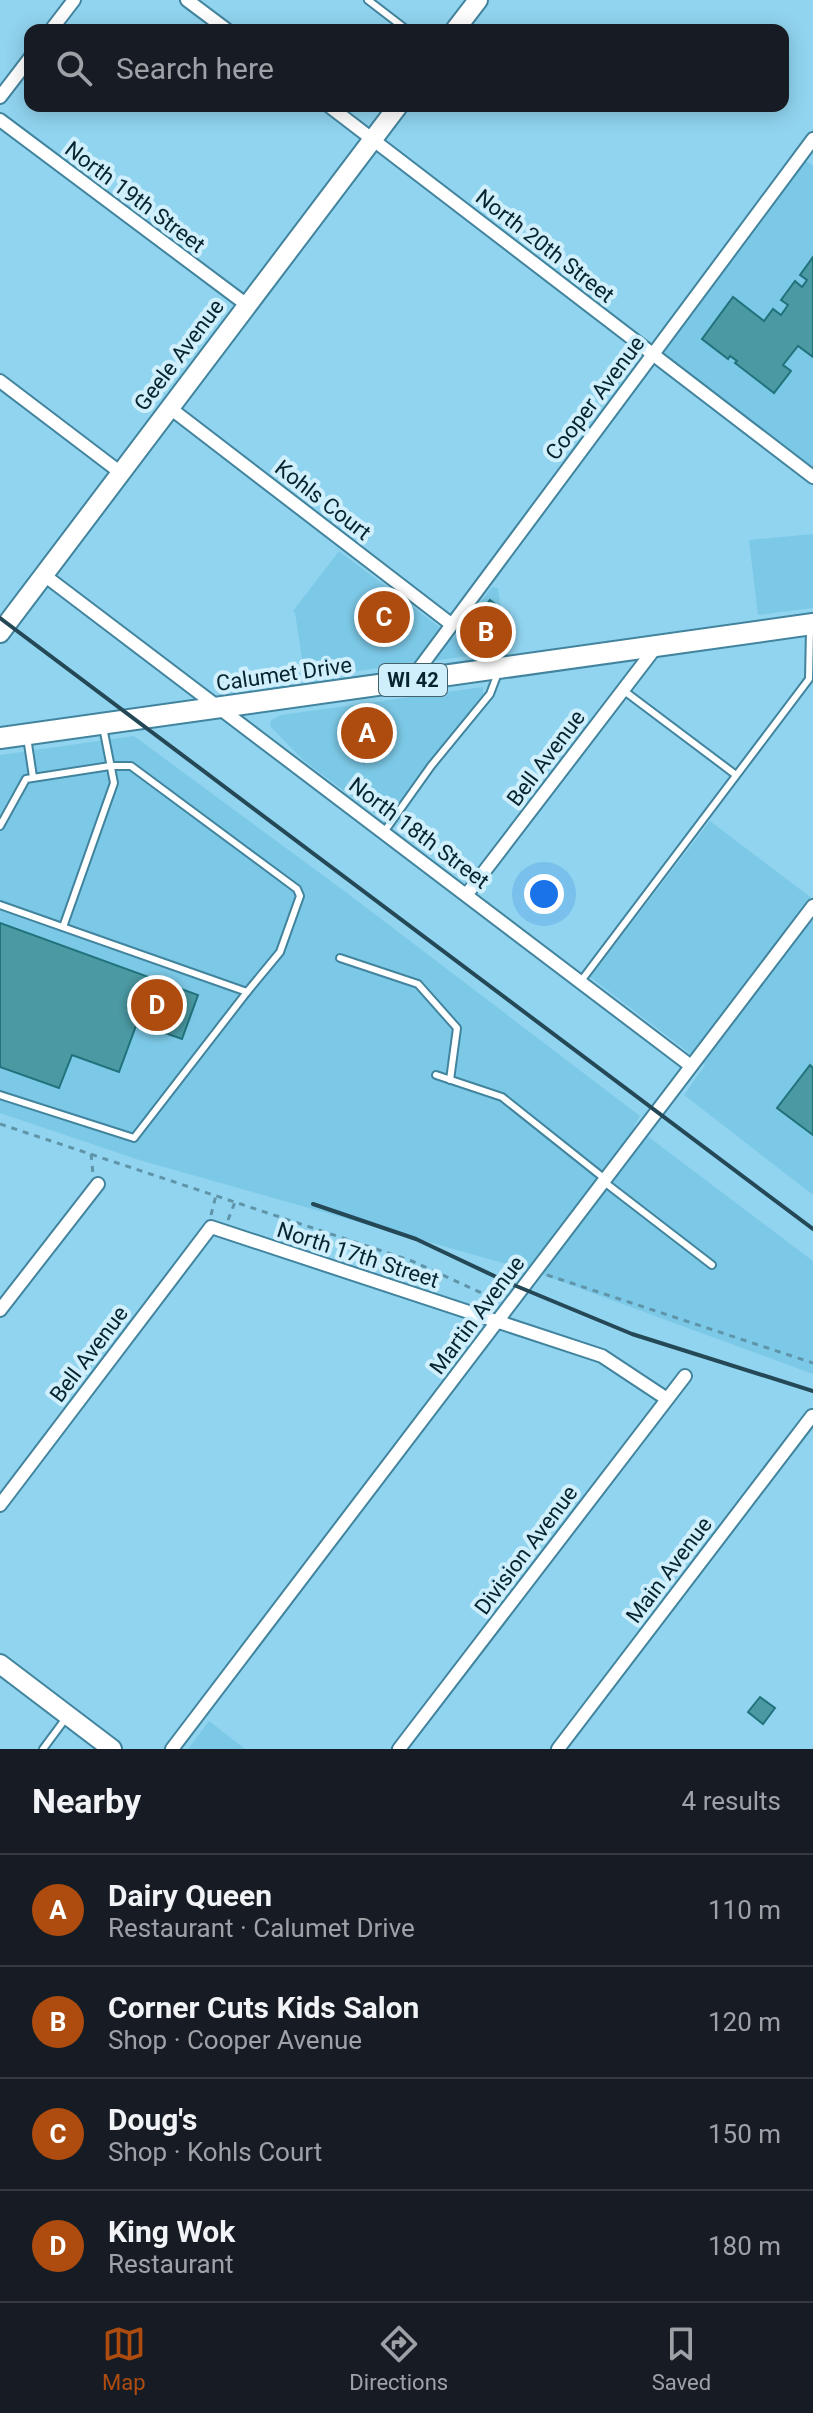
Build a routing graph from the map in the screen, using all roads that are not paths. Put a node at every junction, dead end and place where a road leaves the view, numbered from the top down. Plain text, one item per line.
1 (74, 0) edge
2 (187, 0) edge
3 (368, 0) edge
4 (478, 0) edge
5 (56, 24) edge
6 (219, 24) edge
7 (399, 24) edge
8 (460, 24) edge
9 (24, 66) edge
10 (0, 97) edge
11 (337, 112) edge
12 (393, 112) edge
13 (0, 120) edge
14 (373, 139) junction
15 (813, 139) edge
16 (247, 305) junction
17 (653, 354) junction
18 (0, 381) edge
19 (170, 408) junction
20 (121, 473) junction
21 (813, 477) edge
22 (44, 575) junction
23 (451, 624) junction
24 (811, 625) edge
25 (0, 633) edge
26 (656, 647) junction
27 (499, 668) junction
28 (410, 681) junction
29 (623, 690) junction
30 (221, 707) junction
31 (103, 723) junction
32 (10, 734) edge
33 (110, 766) junction
34 (736, 775) junction
35 (33, 777) junction
36 (0, 826) edge
37 (384, 832) junction
38 (467, 894) junction
39 (0, 905) edge
40 (813, 906) edge
41 (63, 927) junction
42 (340, 958) dead end
43 (581, 981) junction
44 (247, 992) junction
45 (691, 1066) junction
46 (436, 1075) dead end
47 (450, 1080) junction
48 (0, 1095) edge
49 (604, 1180) junction
50 (98, 1184) road end
51 (217, 1229) joint
52 (712, 1265) dead end
53 (0, 1310) edge
54 (497, 1321) junction
55 (685, 1376) dead end
56 (667, 1399) junction
57 (812, 1416) edge
58 (0, 1505) edge
59 (0, 1664) edge
60 (68, 1715) junction
61 (43, 1749) edge
62 (112, 1749) edge
63 (172, 1749) edge
64 (399, 1749) edge
65 (558, 1749) edge

1 - 5 street
2 - 6 street
3 - 7 lane
4 - 8 street
9 - 10 street
11 - 14 street, North 20th Street
12 - 14 street, Geele Avenue
13 - 16 street, North 19th Street
14 - 16 street, Geele Avenue
14 - 17 street, North 20th Street
15 - 17 street, Cooper Avenue
16 - 19 street, Geele Avenue
17 - 21 street, North 20th Street
17 - 23 street, Cooper Avenue
18 - 20 street
19 - 20 street, Geele Avenue
19 - 23 street, Kohls Court
20 - 22 street, Geele Avenue
22 - 25 street, Geele Avenue
22 - 30 street, North 18th Street
23 - 28 street, Cooper Avenue
24 - 26 main road, Calumet Drive / WI 42
24 - 34 lane
26 - 27 main road, Calumet Drive / WI 42
26 - 29 street, Bell Avenue
27 - 28 main road, Calumet Drive / WI 42
27 - 37 lane
28 - 30 main road, Calumet Drive / WI 42
29 - 34 lane
29 - 38 street, Bell Avenue
30 - 31 main road, Calumet Drive / WI 42
30 - 37 street, North 18th Street
31 - 32 main road, Calumet Drive / WI 42
31 - 33 lane
32 - 35 lane
33 - 35 lane
33 - 41 lane
33 - 44 lane
34 - 43 lane
35 - 36 lane
37 - 38 street, North 18th Street
38 - 43 street, North 18th Street
39 - 41 lane
40 - 45 street, Martin Avenue
41 - 44 lane
42 - 47 lane
43 - 45 street, North 18th Street
44 - 48 lane
45 - 49 street, Martin Avenue
46 - 47 lane
47 - 49 lane
49 - 52 lane
49 - 54 street, Martin Avenue
50 - 53 street
51 - 54 street, North 17th Street
51 - 58 street, Bell Avenue
54 - 56 street, North 17th Street
54 - 63 street, Martin Avenue
55 - 56 street, Division Avenue
56 - 64 street, Division Avenue
57 - 65 street, Main Avenue
59 - 60 street
60 - 61 lane
60 - 62 street

